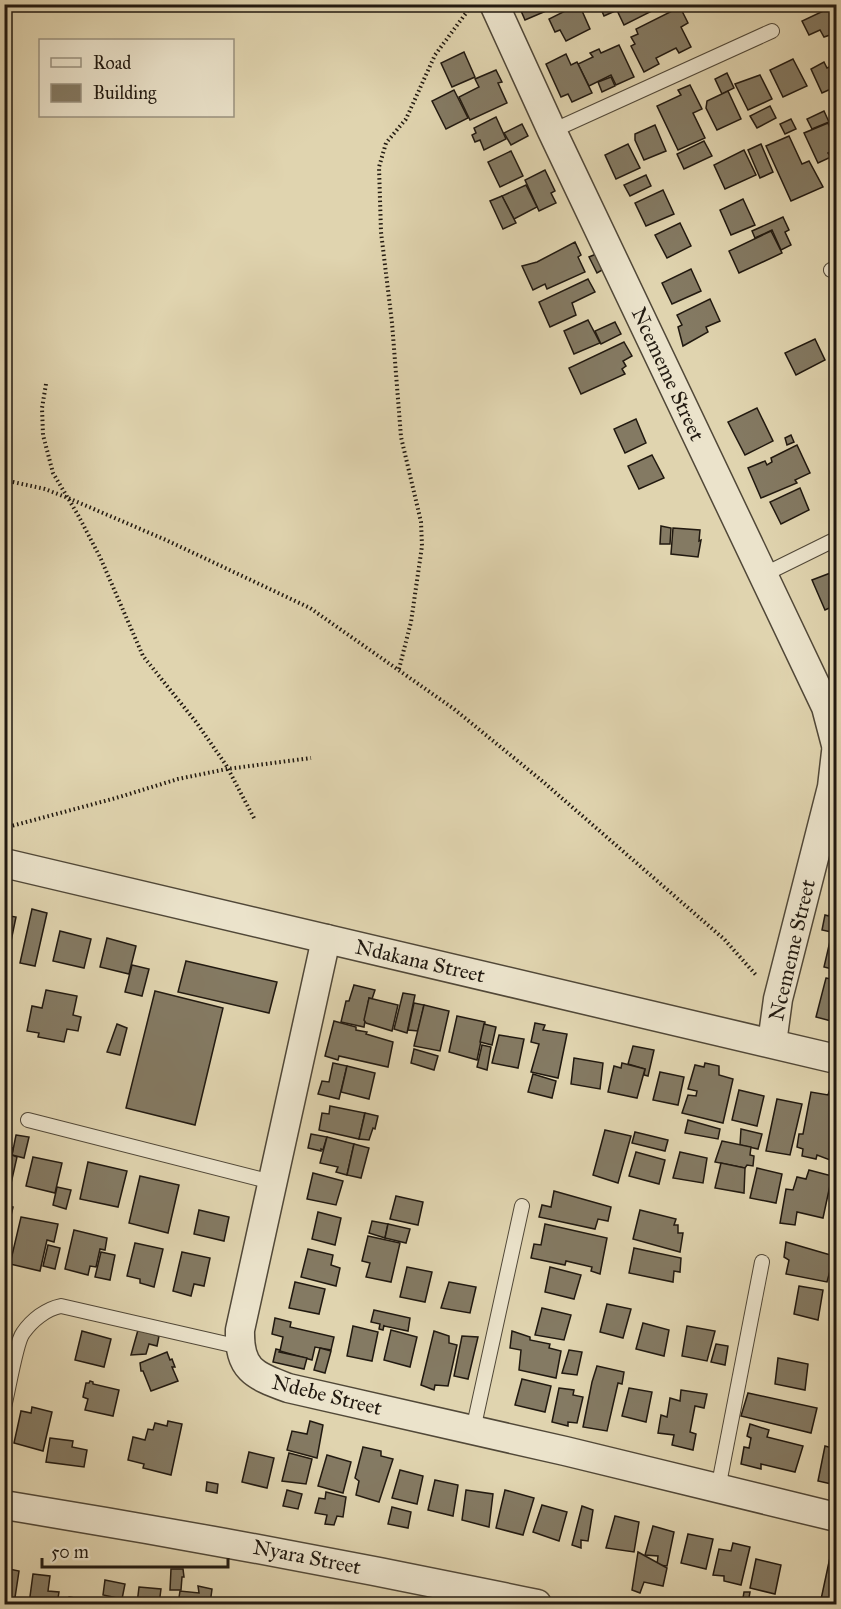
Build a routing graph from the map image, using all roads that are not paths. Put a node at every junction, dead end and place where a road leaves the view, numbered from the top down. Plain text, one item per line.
1 (494, 4) edge
2 (772, 31) dead end
3 (552, 131) junction
4 (837, 539) edge
5 (763, 575) junction
6 (837, 745) edge
7 (837, 752) edge
8 (4, 863) edge
9 (326, 939) junction
10 (772, 1043) junction
11 (837, 1059) edge
12 (28, 1120) dead end
13 (272, 1182) junction
14 (522, 1206) dead end
15 (762, 1262) dead end
16 (240, 1347) junction
17 (4, 1407) edge
18 (473, 1430) junction
19 (718, 1489) junction
20 (4, 1505) edge
21 (837, 1517) edge
22 (537, 1605) edge

1 - 3 street, Ncememe Street
2 - 3 lane
3 - 5 street, Ncememe Street
4 - 5 lane
5 - 6 street, Ncememe Street
7 - 10 street, Ncememe Street
8 - 9 street, Ndakana Street
9 - 10 street, Ndakana Street
9 - 13 street
10 - 11 street, Ndakana Street
12 - 13 lane
13 - 16 street
14 - 18 lane
15 - 19 lane
16 - 17 lane
16 - 18 street, Ndebe Street
18 - 19 street, Ndebe Street
19 - 21 street, Ndebe Street
20 - 22 street, Nyara Street

